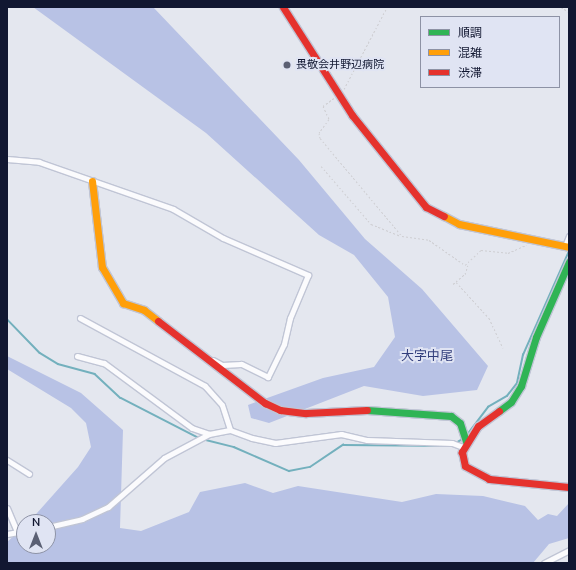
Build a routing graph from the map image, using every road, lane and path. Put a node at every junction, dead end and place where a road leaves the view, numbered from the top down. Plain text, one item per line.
1 (283, 7) edge
2 (388, 7) edge
3 (561, 7) edge
4 (569, 12) edge
5 (338, 96) junction
6 (7, 159) edge
7 (322, 166) dead end
8 (92, 181) junction
9 (402, 236) junction
10 (569, 236) edge
11 (538, 240) junction
12 (567, 246) edge
13 (569, 262) edge
14 (467, 264) junction
15 (456, 282) junction
16 (453, 284) dead end
17 (80, 318) dead end
18 (503, 348) dead end
19 (199, 355) junction
20 (77, 356) dead end
21 (230, 430) junction
22 (209, 434) junction
23 (464, 445) junction
24 (7, 460) edge
25 (29, 474) dead end
26 (569, 487) edge
27 (7, 508) edge
28 (56, 525) edge
29 (16, 528) edge
30 (569, 550) edge
31 (544, 563) edge

1 - 5 street
2 - 5 path
3 - 4 path
5 - 9 path
5 - 11 street
6 - 8 street
7 - 9 path
8 - 19 street
8 - 19 street
9 - 14 path
10 - 12 street
11 - 12 street
11 - 14 path
13 - 23 street
14 - 15 path
15 - 16 path
15 - 18 path
17 - 21 street
19 - 23 street
20 - 22 street
21 - 22 street
21 - 23 street
22 - 28 street
23 - 26 street
24 - 25 street
27 - 29 street
30 - 31 street

